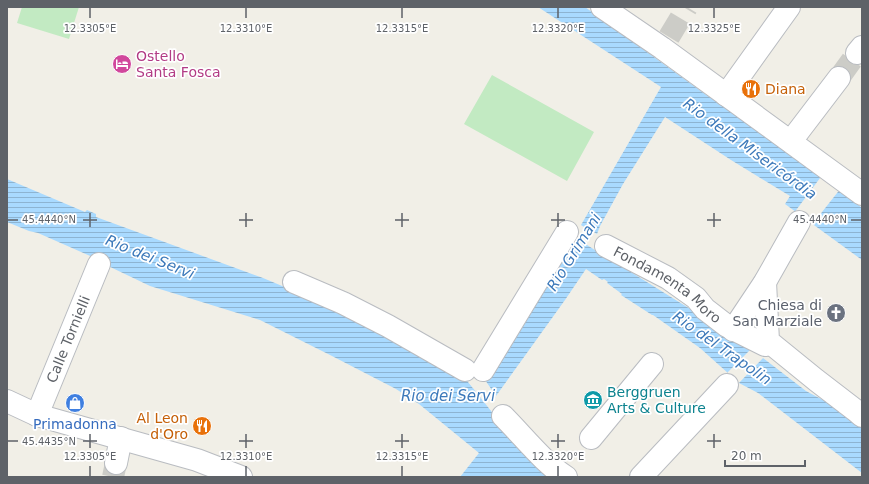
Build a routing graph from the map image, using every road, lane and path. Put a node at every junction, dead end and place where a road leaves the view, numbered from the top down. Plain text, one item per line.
1 (602, 7) edge
2 (789, 7) edge
3 (839, 78) tunnel mouth
4 (726, 95) junction
5 (791, 141) junction
6 (862, 194) edge
7 (799, 222) dead end
8 (567, 232) dead end
9 (606, 246) dead end
10 (99, 264) dead end
11 (294, 282) dead end
12 (764, 282) junction
13 (730, 328) junction
14 (764, 346) junction
15 (652, 364) dead end
16 (727, 385) dead end
17 (7, 401) edge
18 (37, 415) junction
19 (503, 416) dead end
20 (862, 416) edge
21 (121, 438) junction
22 (591, 438) dead end
23 (116, 463) tunnel mouth
24 (195, 469) edge
25 (565, 474) edge
26 (233, 476) edge
27 (641, 477) edge

1 - 4 street
2 - 4 street
3 - 5 street
4 - 5 street
5 - 6 street
7 - 12 street
8 - 11 street
9 - 13 street, Fondamenta Moro
10 - 18 street, Calle Tornielli
12 - 13 street
12 - 14 street
13 - 14 street, Fondamenta Moro
14 - 20 street, Fondamenta Moro
15 - 22 street
16 - 27 street
17 - 18 street
18 - 21 street
19 - 25 street
21 - 23 street
21 - 24 street
24 - 26 street

